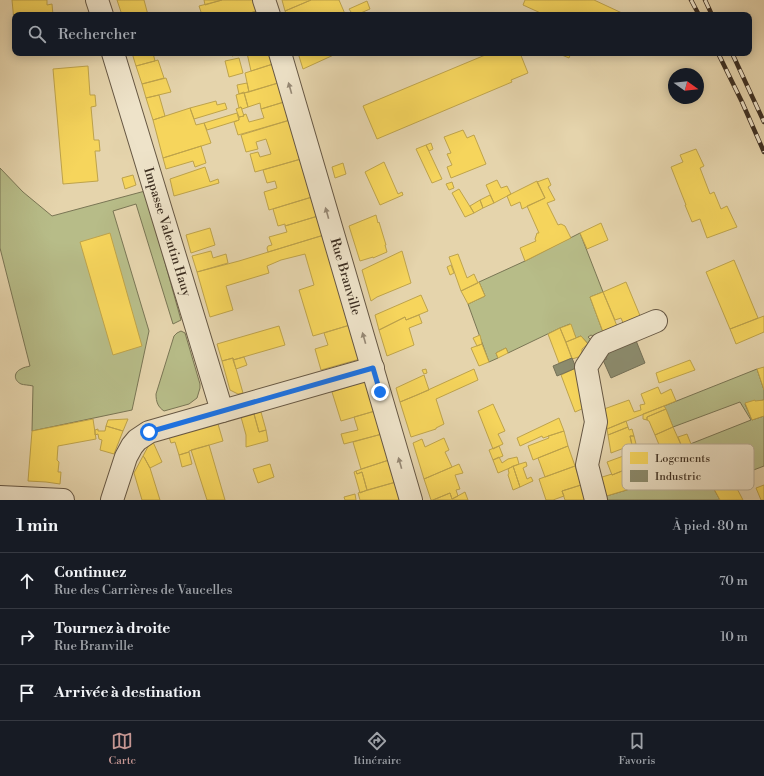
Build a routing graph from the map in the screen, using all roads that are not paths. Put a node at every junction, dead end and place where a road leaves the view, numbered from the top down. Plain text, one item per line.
1 (97, 0) edge
2 (264, 0) edge
3 (101, 12) edge
4 (268, 12) edge
5 (114, 56) edge
6 (281, 56) edge
7 (656, 321) dead end
8 (373, 368) junction
9 (222, 411) junction
10 (0, 497) edge
11 (63, 500) edge
12 (112, 500) edge
13 (411, 500) edge
14 (596, 500) edge

1 - 3 street
2 - 4 street
5 - 9 street, Impasse Valentin Hauy
8 -> 6 street, Rue Branville
7 - 14 street
8 - 9 street
13 -> 8 street, Rue Branville
9 - 12 street
10 - 11 street

